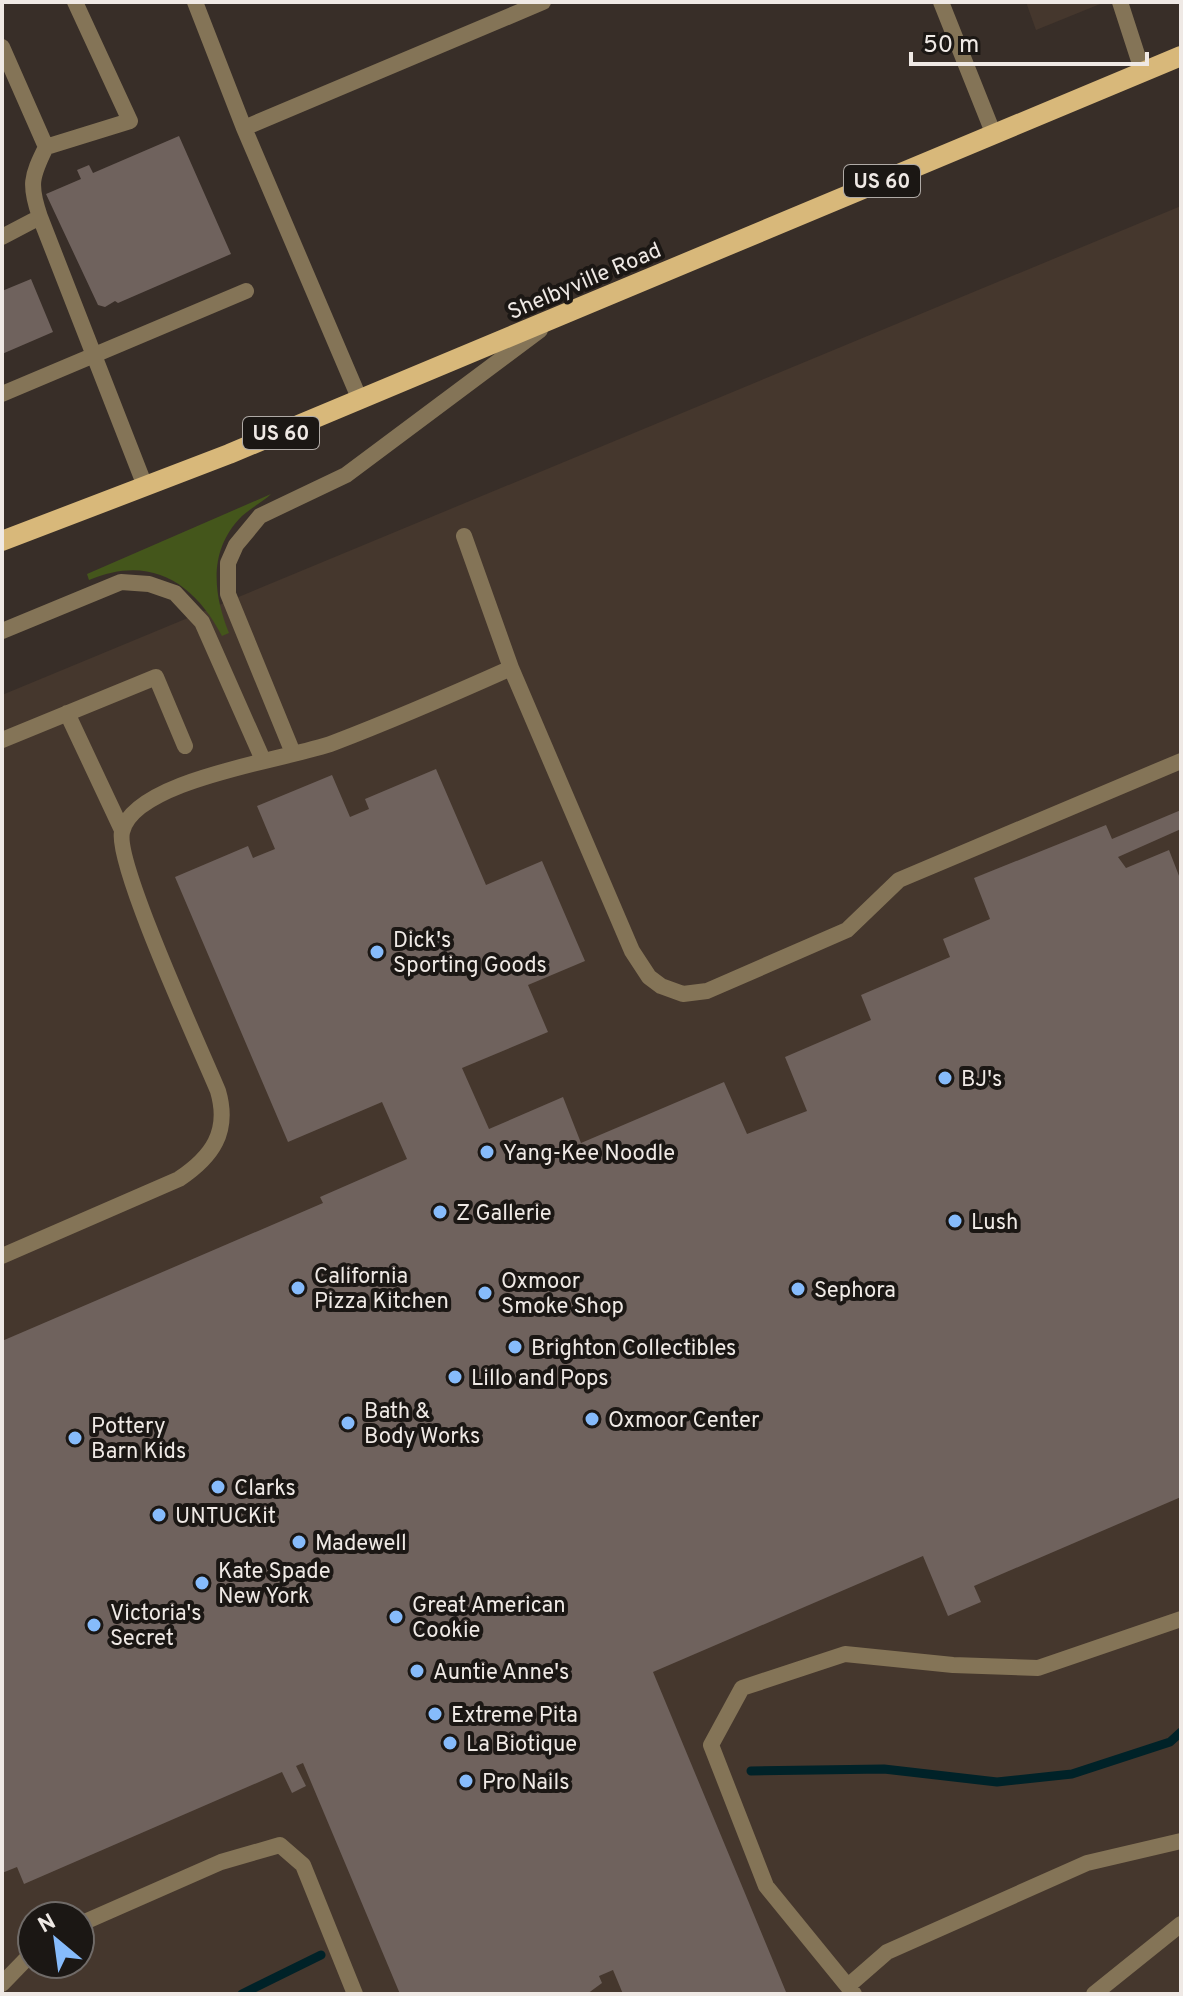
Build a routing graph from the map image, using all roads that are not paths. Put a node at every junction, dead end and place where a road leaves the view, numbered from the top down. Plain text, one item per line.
1 (75, 2) edge
2 (195, 2) edge
3 (543, 2) edge
4 (941, 2) edge
5 (1120, 2) edge
6 (2, 47) edge
7 (1181, 56) edge
8 (1143, 73) junction
9 (244, 128) junction
10 (994, 135) junction
11 (46, 147) junction
12 (40, 217) junction
13 (2, 237) edge
14 (246, 291) dead end
15 (557, 317) junction
16 (94, 355) junction
17 (2, 394) edge
18 (360, 400) junction
19 (145, 486) junction
20 (464, 536) dead end
21 (2, 541) edge
22 (2, 631) edge
23 (511, 668) junction
24 (67, 713) junction
25 (2, 740) edge
26 (185, 746) dead end
27 (293, 753) junction
28 (263, 760) junction
29 (1181, 761) edge
30 (122, 830) junction
31 (2, 1256) edge
32 (1181, 1619) edge
33 (1181, 1841) edge
34 (96, 1917) edge
35 (1181, 1924) edge
36 (16, 1970) edge
37 (2, 1984) edge
38 (851, 1990) edge
39 (355, 1994) edge
40 (1094, 1994) edge

1 - 11 lane
2 - 9 lane
3 - 9 lane
4 - 10 lane
5 - 8 lane
6 - 11 lane
7 - 8 main road, Shelbyville Road / US 60
8 - 10 main road, Shelbyville Road / US 60
9 - 18 lane
10 - 15 main road, Shelbyville Road / US 60
11 - 12 lane
12 - 13 lane
12 - 16 lane
14 - 16 lane
15 - 18 main road, Shelbyville Road / US 60
15 - 27 lane
16 - 17 lane
16 - 19 lane
18 - 19 main road, Shelbyville Road / US 60
19 - 21 main road, Shelbyville Road / US 60
20 - 23 lane
22 - 28 lane
23 - 27 lane
23 - 29 lane
24 - 25 lane
24 - 26 lane
24 - 30 lane
27 - 28 lane
28 - 30 lane
30 - 31 lane
32 - 38 lane
33 - 38 lane
34 - 39 lane
35 - 40 lane
36 - 37 lane

